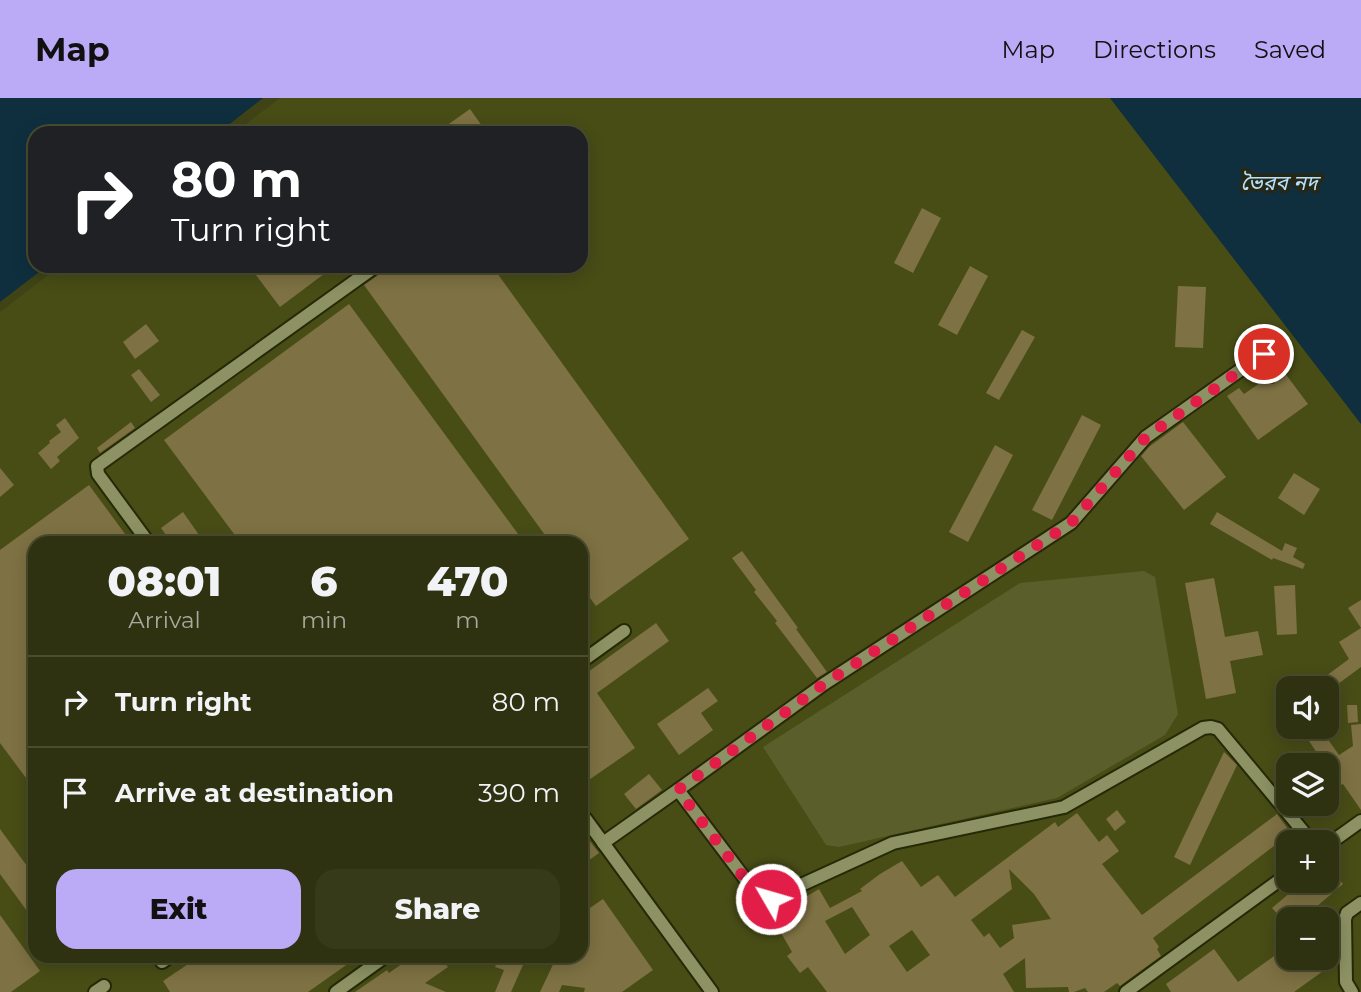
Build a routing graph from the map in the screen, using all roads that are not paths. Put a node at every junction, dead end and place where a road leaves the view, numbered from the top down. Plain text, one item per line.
1 (366, 273) edge
2 (1264, 354) dead end
3 (144, 536) edge
4 (624, 631) dead end
5 (588, 657) edge
6 (678, 790) junction
7 (1361, 821) edge
8 (588, 822) edge
9 (1302, 830) edge
10 (1339, 837) edge
11 (603, 843) junction
12 (1276, 883) edge
13 (1361, 903) edge
14 (376, 963) edge
15 (336, 992) edge
16 (712, 992) edge
17 (1126, 992) edge
18 (1352, 992) edge

1 - 3 street
2 - 6 street
4 - 5 street
6 - 9 street
6 - 11 street
7 - 10 street
8 - 11 street
11 - 16 street
12 - 17 street
13 - 18 street
14 - 15 street

